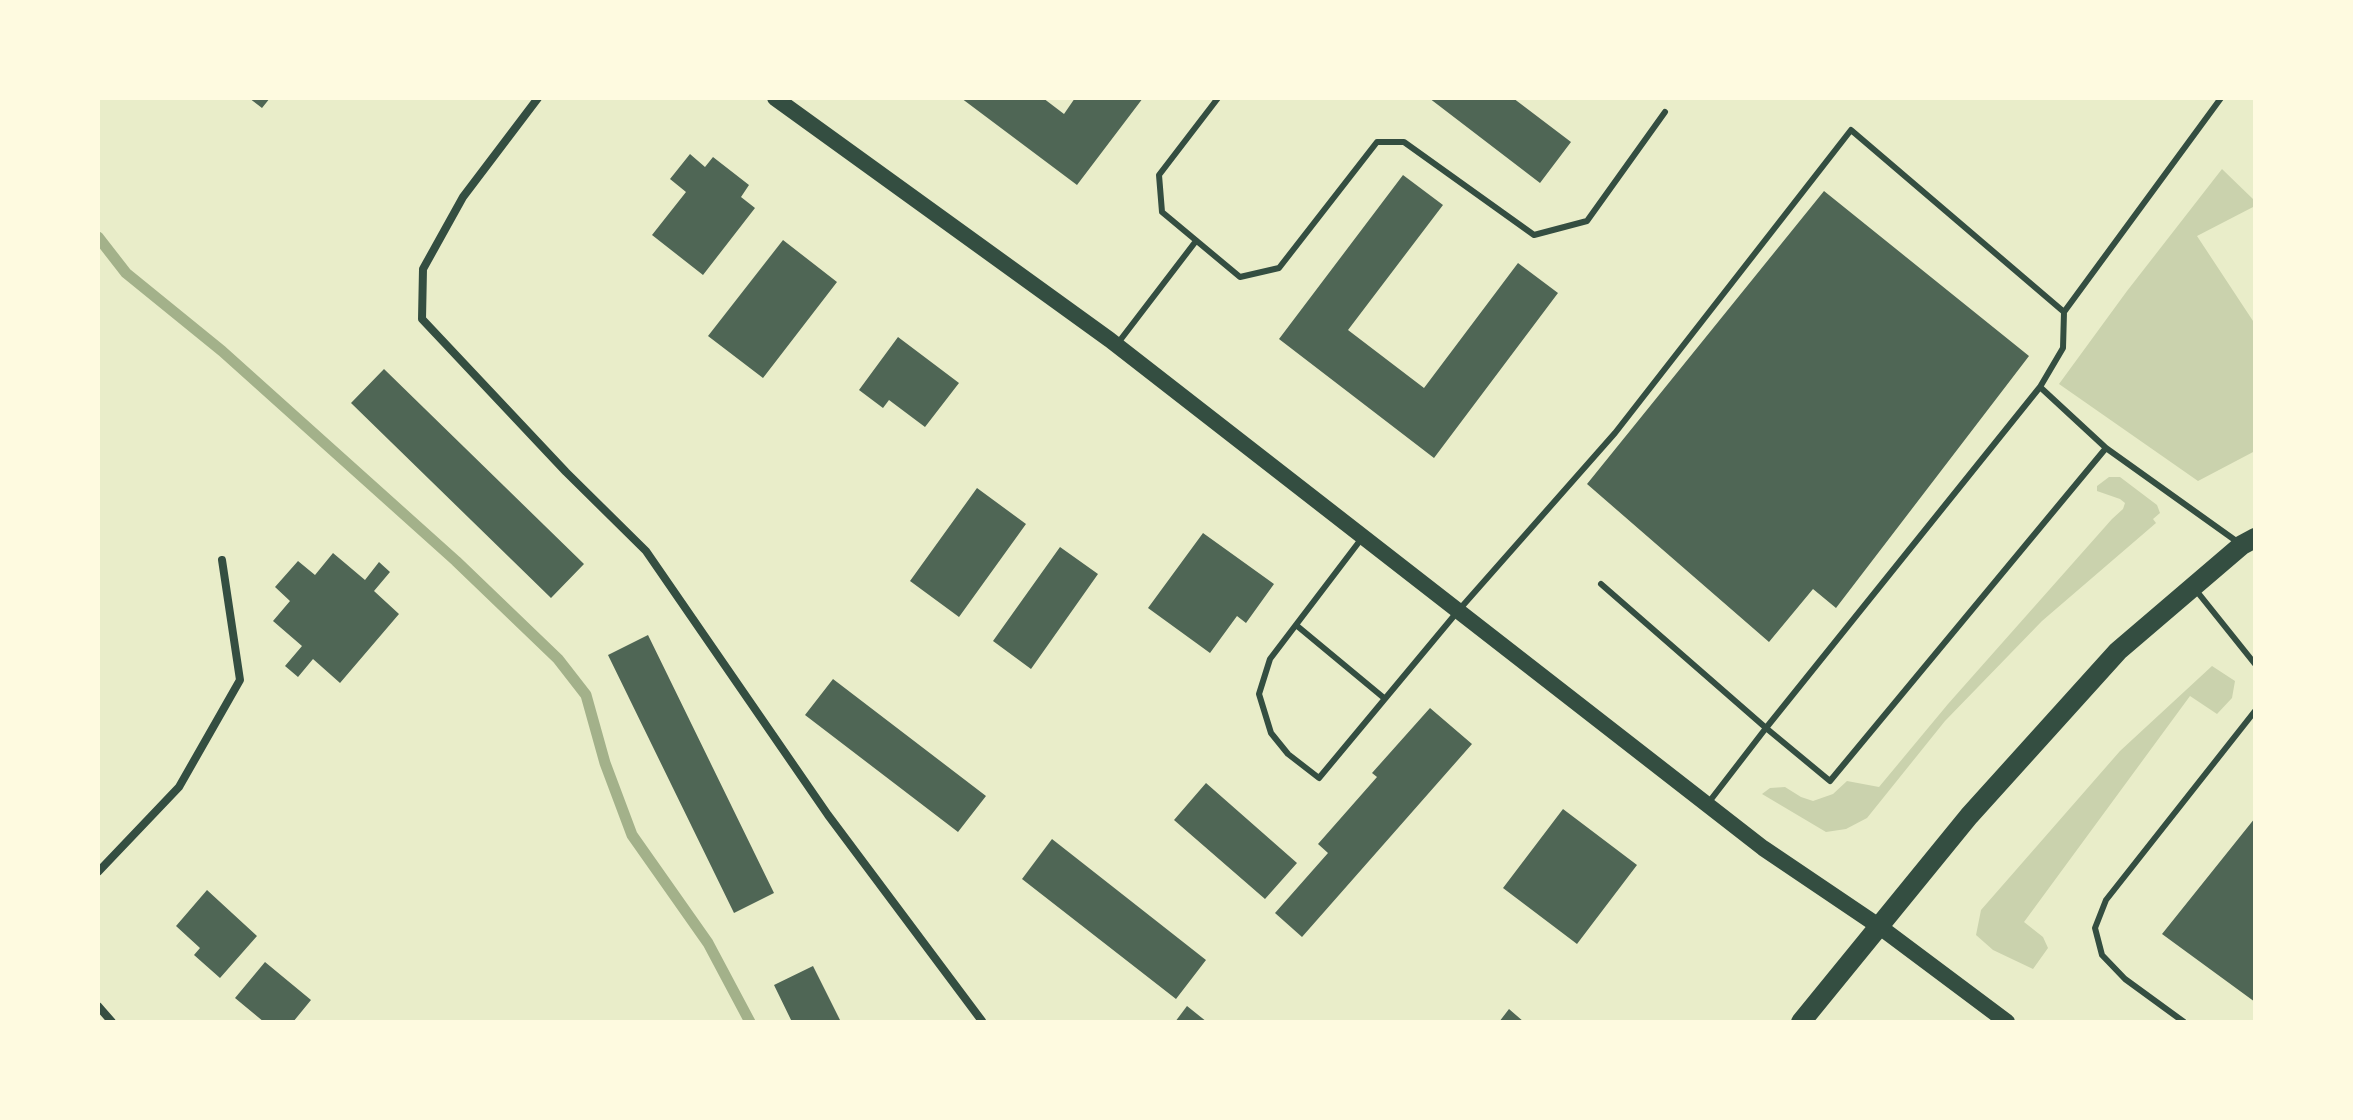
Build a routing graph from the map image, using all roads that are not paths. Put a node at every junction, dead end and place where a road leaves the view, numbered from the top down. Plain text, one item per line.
1 (538, 98) edge
2 (775, 98) edge
3 (1218, 98) edge
4 (2221, 98) edge
5 (1665, 112) dead end
6 (1196, 241) junction
7 (2064, 312) junction
8 (1117, 345) junction
9 (2040, 387) junction
10 (2106, 448) junction
11 (1363, 537) junction
12 (2248, 541) edge
13 (222, 560) dead end
14 (1601, 584) dead end
15 (2193, 587) junction
16 (1458, 611) junction
17 (1296, 625) junction
18 (2255, 664) edge
19 (1384, 698) junction
20 (2255, 711) edge
21 (1766, 728) junction
22 (1707, 805) junction
23 (98, 872) edge
24 (1880, 927) junction
25 (98, 1006) edge
26 (982, 1021) edge
27 (112, 1022) edge
28 (1801, 1022) edge
29 (2007, 1022) edge
30 (2184, 1022) edge

1 - 26 street
2 - 8 main road
3 - 6 lane
4 - 7 lane
5 - 6 lane
6 - 8 lane
7 - 9 lane
7 - 16 lane
8 - 11 main road
9 - 10 lane
9 - 21 lane
10 - 12 lane
10 - 21 lane
11 - 16 main road
11 - 17 lane
12 - 15 main road
13 - 23 street
14 - 21 lane
15 - 18 lane
15 - 24 main road
16 - 19 lane
16 - 22 main road
17 - 19 lane
17 - 19 lane
20 - 30 lane
21 - 22 lane
22 - 24 main road
24 - 28 main road
24 - 29 main road
25 - 27 street

